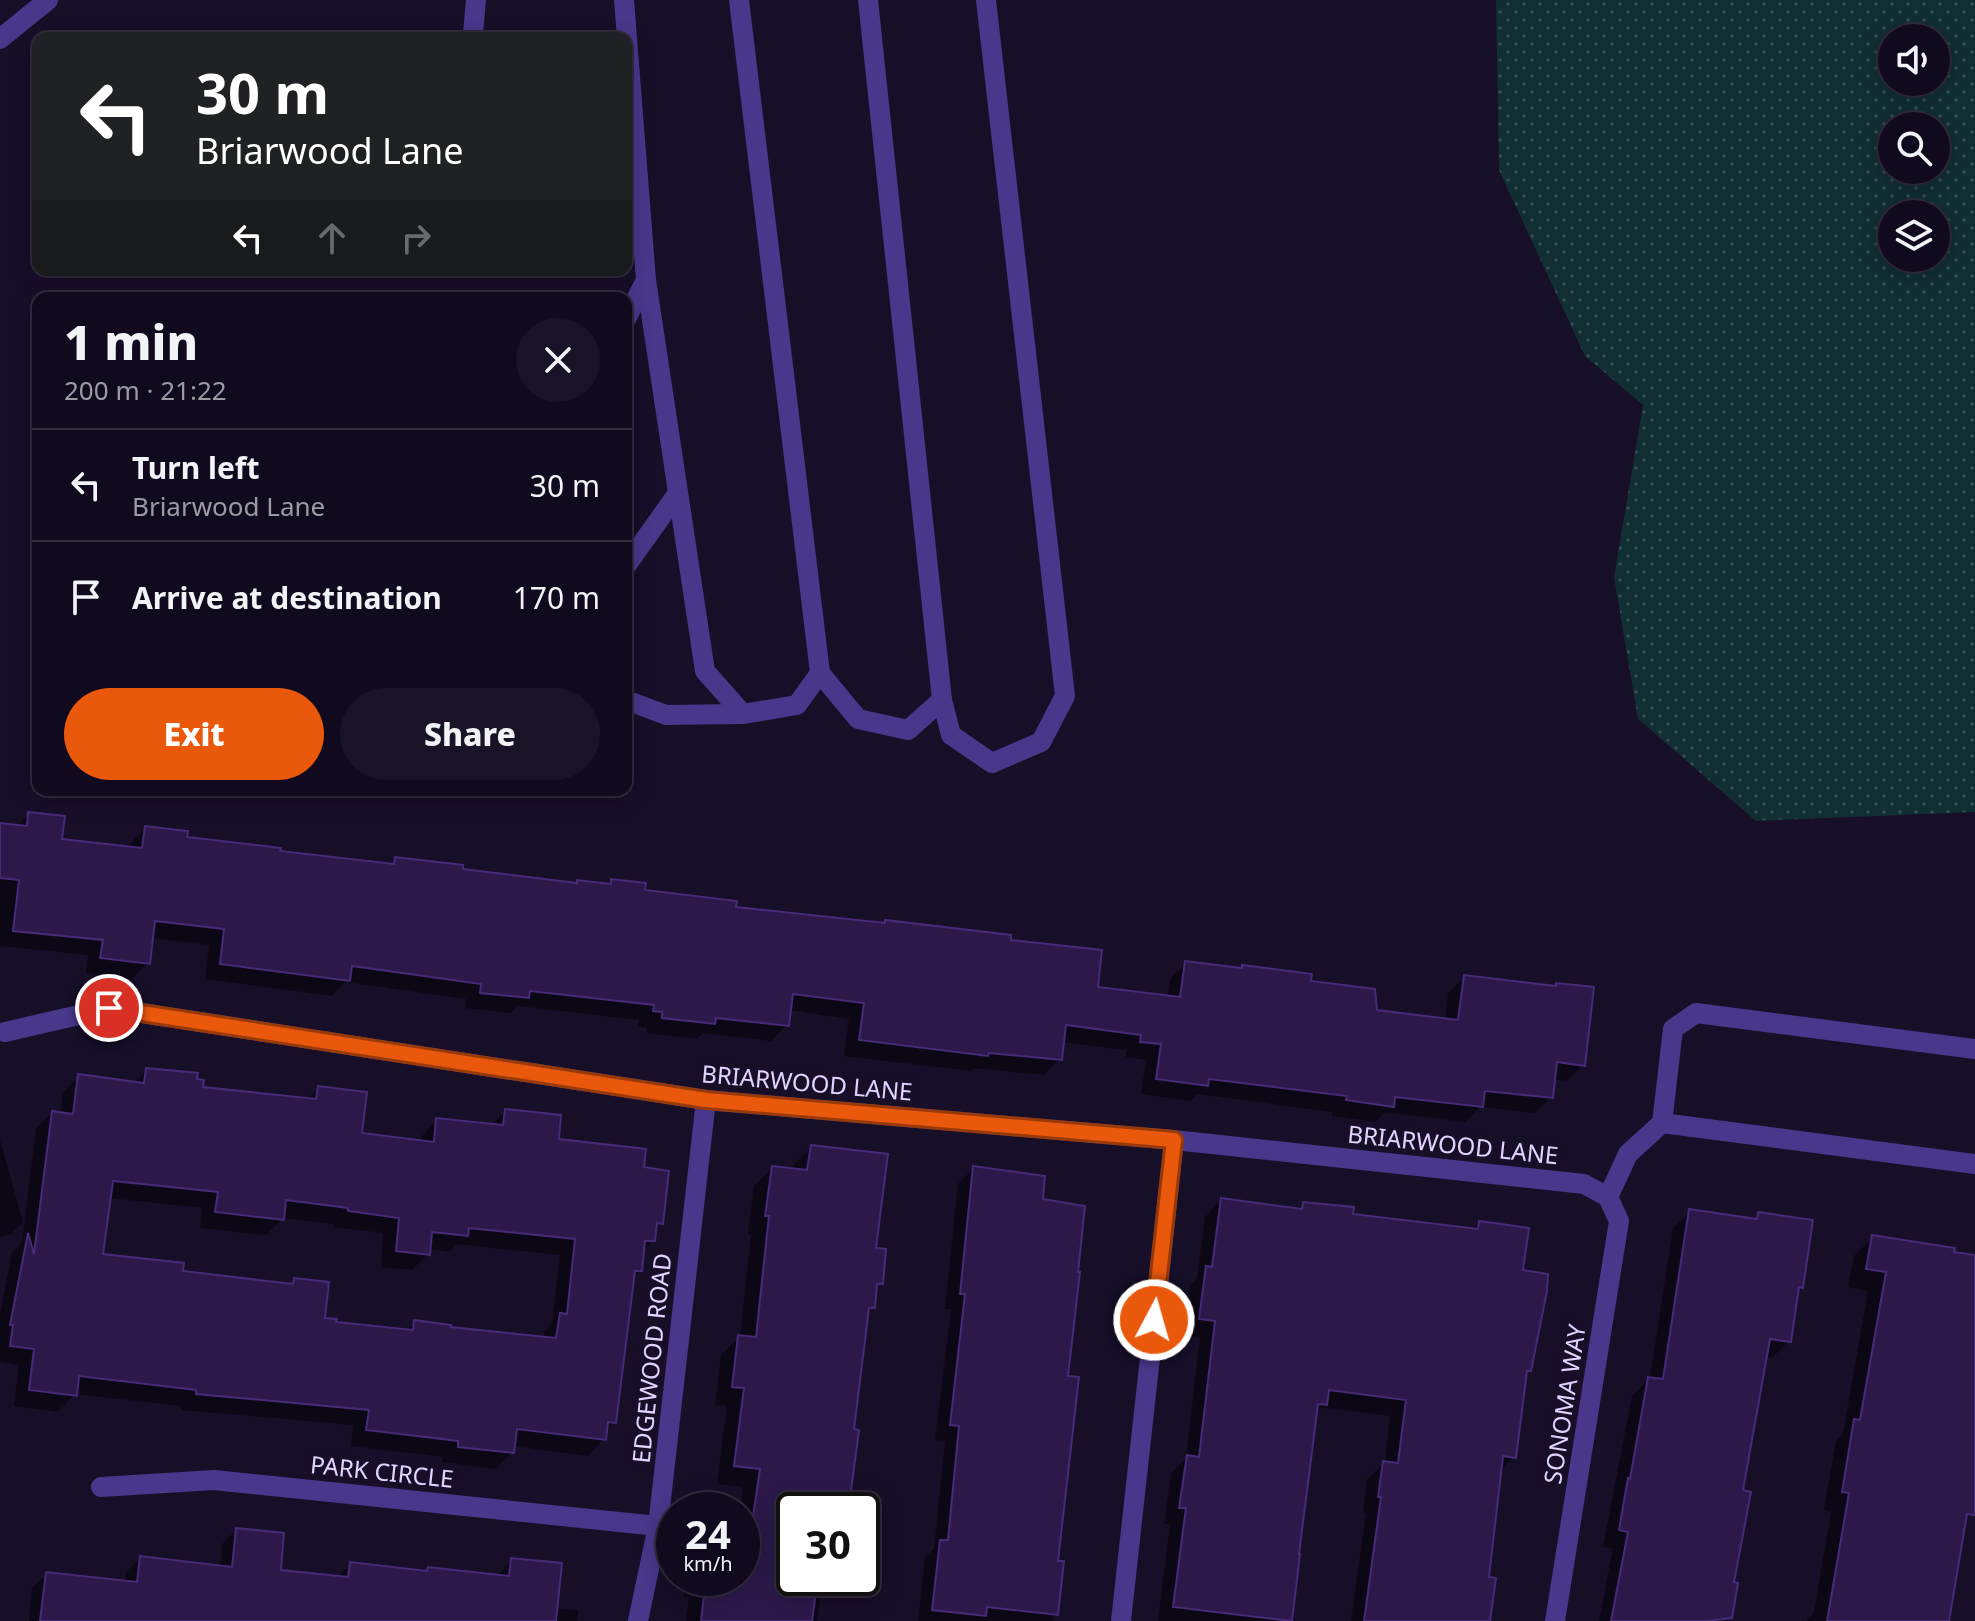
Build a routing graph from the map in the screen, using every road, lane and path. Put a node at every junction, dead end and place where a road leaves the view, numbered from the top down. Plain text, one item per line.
1 (48, 0) edge
2 (476, 0) edge
3 (624, 0) edge
4 (739, 0) edge
5 (868, 0) edge
6 (986, 0) edge
7 (473, 32) edge
8 (627, 32) edge
9 (0, 39) edge
10 (632, 102) edge
11 (646, 280) junction
12 (632, 307) edge
13 (678, 493) junction
14 (632, 558) edge
15 (820, 673) junction
16 (942, 700) junction
17 (632, 702) edge
18 (743, 714) junction
19 (5, 1032) dead end
20 (1975, 1049) edge
21 (706, 1100) junction
22 (1662, 1123) junction
23 (1174, 1140) junction
24 (1975, 1164) edge
25 (1608, 1197) junction
26 (101, 1487) dead end
27 (662, 1492) edge
28 (656, 1526) edge
29 (656, 1536) edge
30 (638, 1621) edge
31 (1121, 1621) edge
32 (1555, 1621) edge

1 - 9 street
2 - 7 street
3 - 8 street
4 - 15 street
5 - 16 street
6 - 16 street
10 - 11 street
11 - 12 street
11 - 13 street
13 - 14 street
13 - 18 street
15 - 16 street
15 - 18 street
17 - 18 street
19 - 21 street, BRIARWOOD LANE
20 - 22 street
21 - 23 street, BRIARWOOD LANE
21 - 27 street, EDGEWOOD ROAD
22 - 24 street
22 - 25 street
23 - 25 street, BRIARWOOD LANE
23 - 31 street
25 - 32 street, SONOMA WAY
26 - 28 street, PARK CIRCLE
29 - 30 street, EDGEWOOD ROAD

